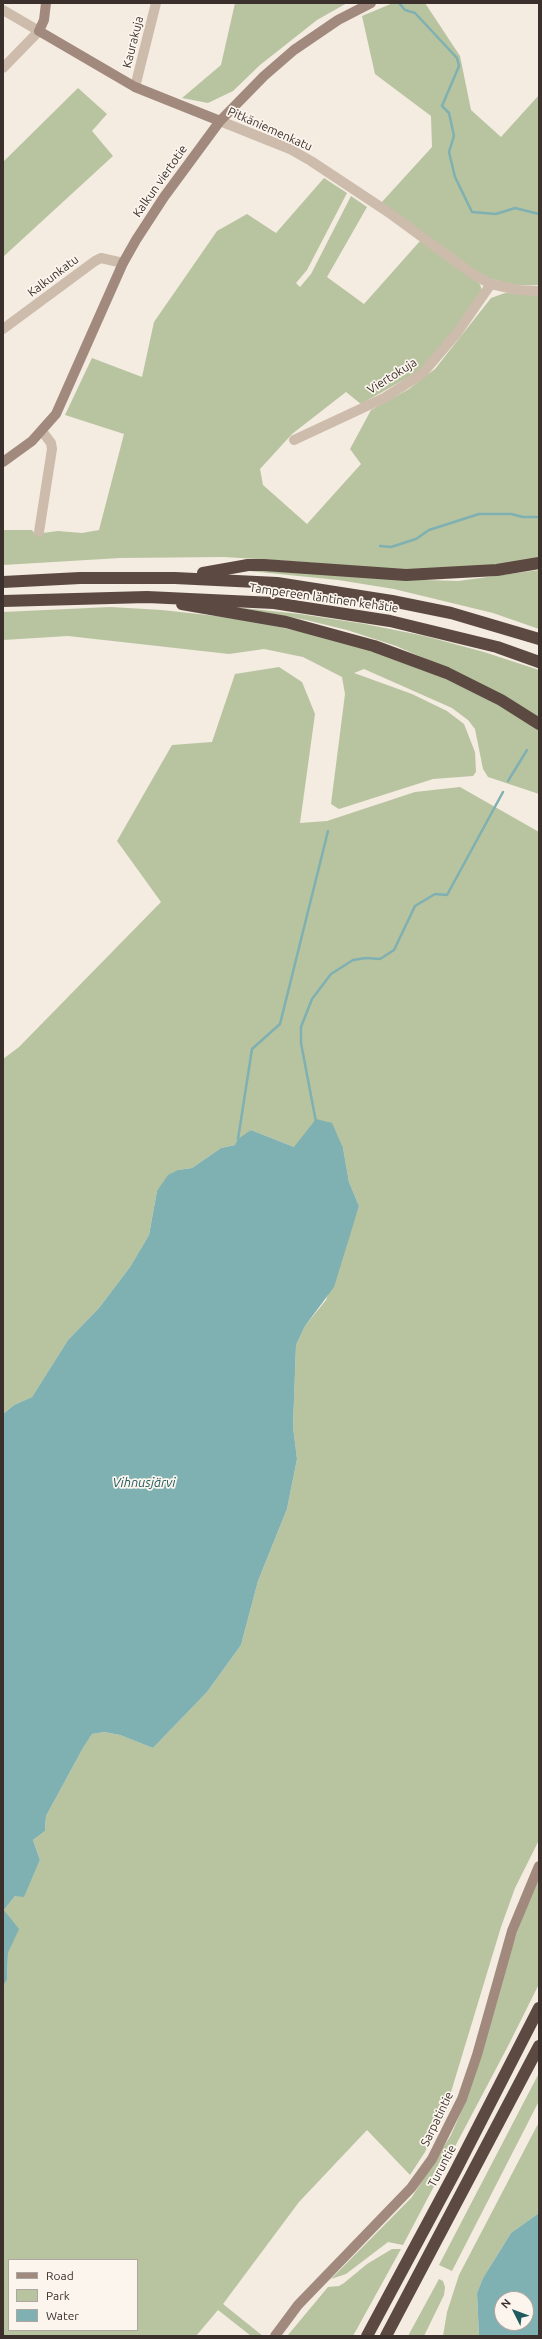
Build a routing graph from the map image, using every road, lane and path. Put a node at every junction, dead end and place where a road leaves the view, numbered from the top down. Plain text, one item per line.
1 (46, 3) edge
2 (156, 3) edge
3 (370, 3) edge
4 (3, 10) edge
5 (39, 31) junction
6 (3, 68) edge
7 (135, 87) junction
8 (220, 121) junction
9 (123, 264) junction
10 (491, 284) junction
11 (539, 291) edge
12 (3, 329) edge
13 (42, 432) junction
14 (294, 440) dead end
15 (3, 462) edge
16 (39, 532) dead end
17 (539, 563) edge
18 (174, 578) junction
19 (3, 582) edge
20 (147, 597) junction
21 (3, 602) edge
22 (539, 639) edge
23 (539, 662) edge
24 (539, 724) edge
25 (539, 1866) edge
26 (539, 2008) edge
27 (539, 2046) edge
28 (275, 2336) edge
29 (366, 2336) edge
30 (386, 2336) edge

1 - 5 street
2 - 7 street, Kaurakuja
3 - 8 street, Kalkun viertotie
4 - 5 street, Pitkäniemenkatu
5 - 6 street
5 - 7 street, Pitkäniemenkatu
7 - 8 street, Pitkäniemenkatu
8 - 9 street, Kalkun viertotie
8 - 10 street, Pitkäniemenkatu
9 - 12 street, Kalkunkatu
9 - 13 street, Kalkun viertotie
10 - 11 street, Pitkäniemenkatu
10 - 14 street, Viertokuja
13 - 15 street, Kalkun viertotie
13 - 16 street
17 - 18 highway
18 - 19 highway, Tampereen läntinen kehätie
18 - 22 highway, Tampereen läntinen kehätie
20 - 21 highway, Tampereen läntinen kehätie
20 - 23 highway, Tampereen läntinen kehätie
20 - 24 highway
25 - 28 street, Sarpatintie
26 - 29 highway, Turuntie
27 - 30 highway

